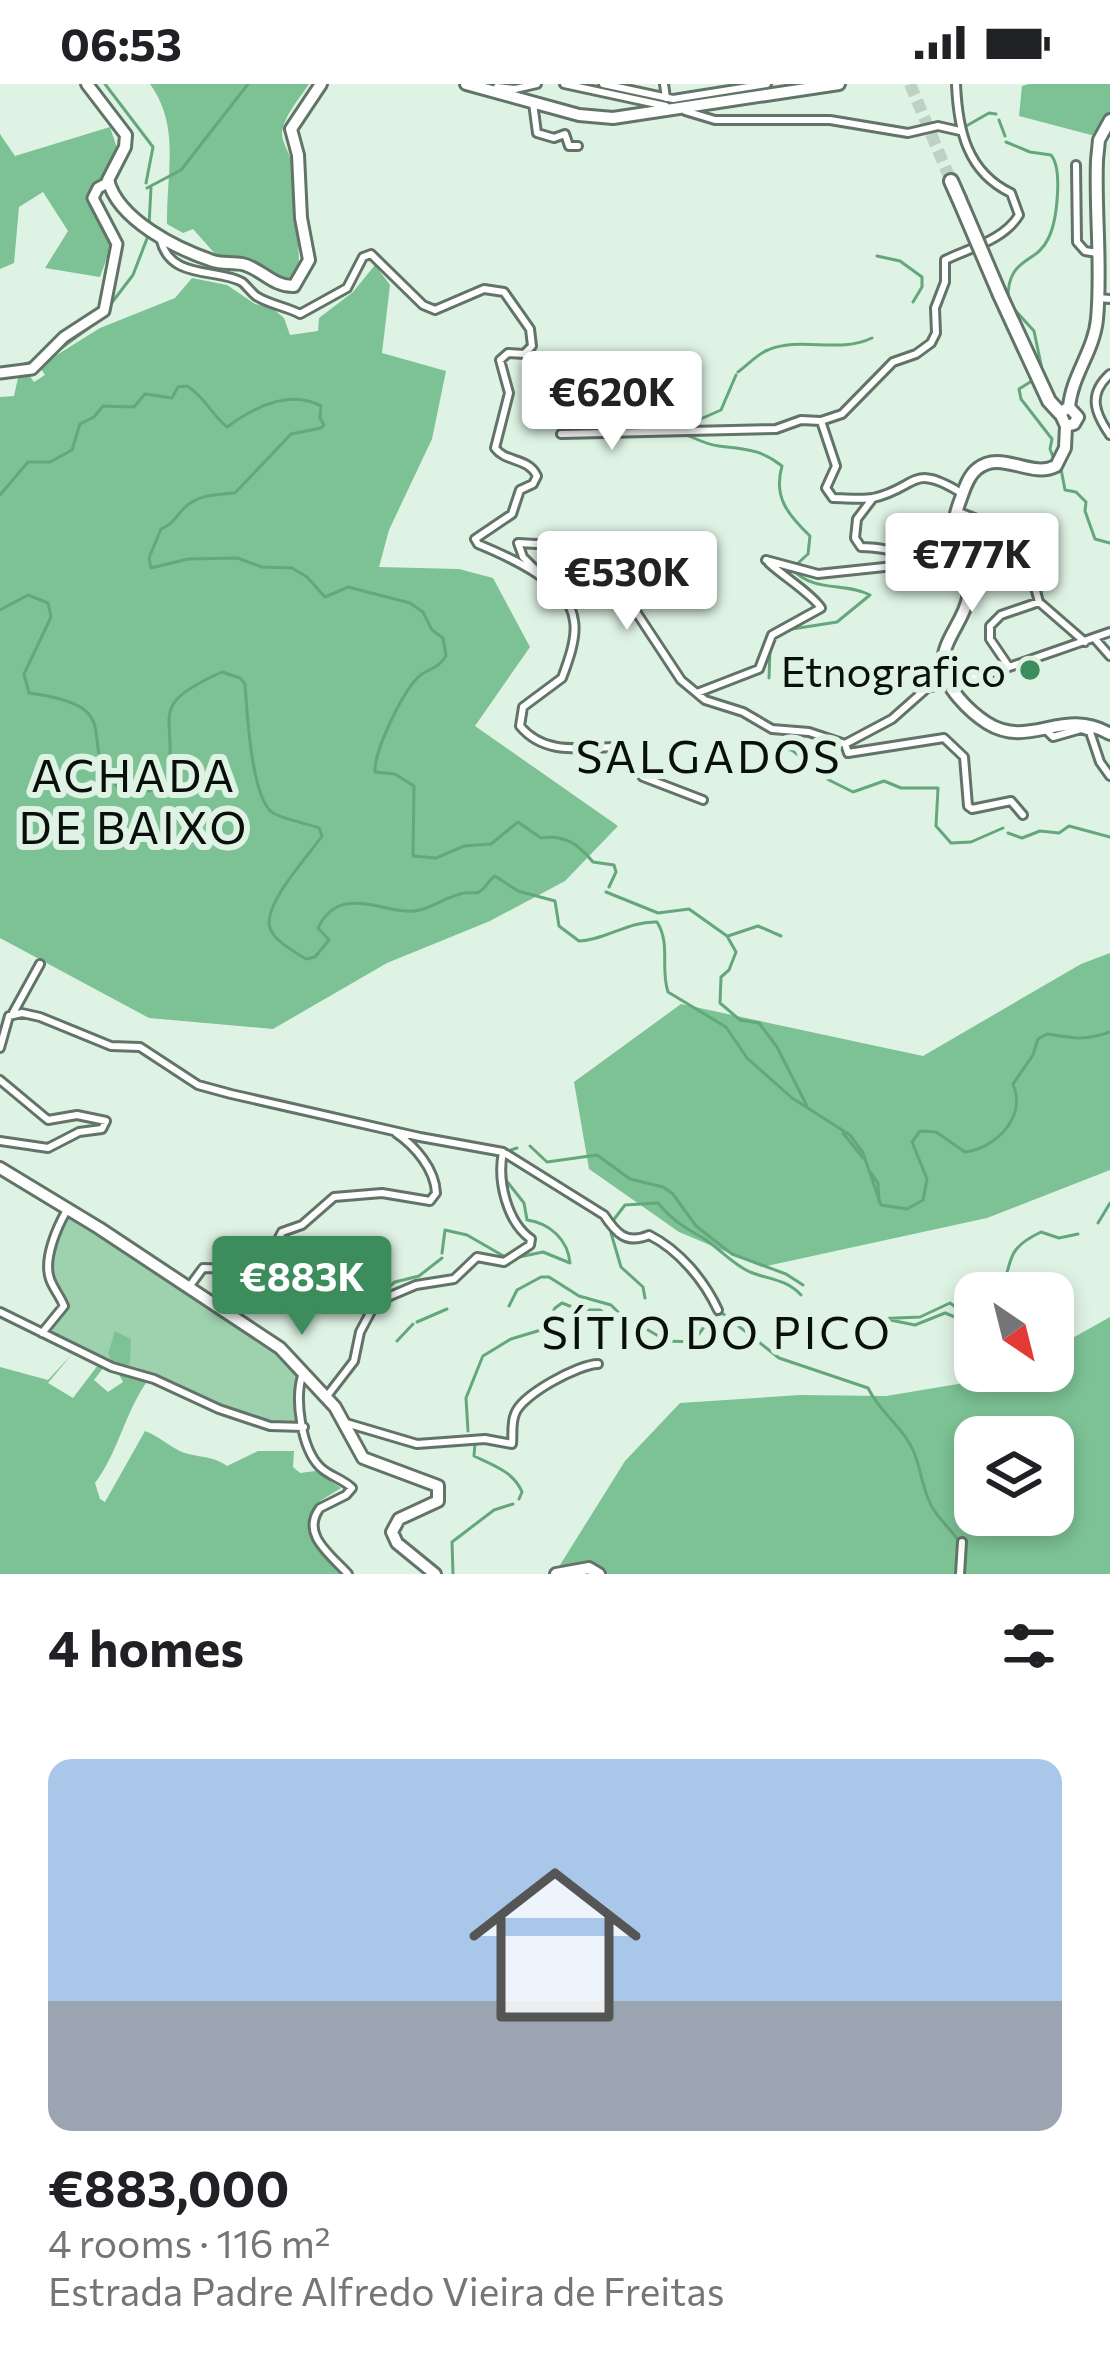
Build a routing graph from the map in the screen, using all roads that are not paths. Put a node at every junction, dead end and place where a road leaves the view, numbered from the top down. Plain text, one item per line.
1 (87, 84) edge
2 (321, 84) edge
3 (466, 84) edge
4 (537, 84) edge
5 (564, 84) edge
6 (603, 84) edge
7 (664, 84) edge
8 (701, 84) edge
9 (839, 84) edge
10 (956, 84) edge
11 (809, 86) edge
12 (770, 88) edge
13 (494, 91) junction
14 (704, 99) junction
15 (533, 103) junction
16 (673, 105) junction
17 (1110, 120) edge
18 (960, 131) junction
19 (578, 146) dead end
20 (1076, 165) dead end
21 (951, 181) tunnel mouth
22 (109, 182) junction
23 (166, 244) junction
24 (1096, 253) junction
25 (1104, 298) edge
26 (0, 373) edge
27 (1110, 374) edge
28 (1065, 415) junction
29 (821, 421) junction
30 (561, 434) dead end
31 (1110, 435) edge
32 (962, 495) junction
33 (874, 498) junction
34 (955, 516) junction
35 (970, 516) junction
36 (542, 577) junction
37 (1039, 602) junction
38 (1110, 632) edge
39 (1095, 639) junction
40 (1085, 642) junction
41 (1110, 656) edge
42 (1009, 667) junction
43 (697, 693) junction
44 (1045, 729) junction
45 (1110, 734) edge
46 (844, 744) junction
47 (1110, 776) edge
48 (703, 800) dead end
49 (1023, 815) dead end
50 (40, 964) dead end
51 (7, 1014) edge
52 (0, 1048) edge
53 (0, 1080) edge
54 (394, 1130) junction
55 (0, 1141) edge
56 (503, 1152) junction
57 (0, 1168) edge
58 (68, 1210) junction
59 (189, 1286) junction
60 (718, 1310) dead end
61 (0, 1312) edge
62 (42, 1333) junction
63 (598, 1364) dead end
64 (303, 1373) junction
65 (326, 1397) junction
66 (343, 1422) junction
67 (304, 1427) junction
68 (962, 1542) dead end
69 (348, 1574) edge
70 (435, 1574) edge
71 (556, 1574) edge
72 (599, 1574) edge
73 (961, 1574) edge

1 - 22 main road
2 - 23 main road
3 - 13 main road
4 - 13 street
5 - 16 street
6 - 16 street
7 - 16 street
8 - 14 street
9 - 11 main road
10 - 18 street
11 - 12 main road
12 - 14 main road
13 - 15 main road
14 - 16 main road
15 - 16 main road
15 - 19 street
16 - 18 street
17 - 24 main road
18 - 29 street
20 - 24 street
21 - 28 main road, bridge
22 - 23 main road
22 - 26 street
23 - 36 street
24 - 25 main road
25 - 28 main road
27 - 31 street
28 - 32 main road
29 - 30 street
29 - 33 street
32 - 33 street
32 - 34 main road
32 - 35 street
33 - 43 street
34 - 35 street
34 - 44 main road
35 - 37 street
36 - 43 street
36 - 48 street
37 - 40 street
37 - 42 street
38 - 39 street
39 - 40 street
39 - 41 street
40 - 42 street
42 - 46 street, bridge
43 - 46 street
44 - 45 main road
44 - 47 street
46 - 49 street
50 - 51 street
51 - 52 street
51 - 54 street
53 - 55 street
54 - 56 street
54 - 59 street
56 - 60 street
56 - 65 street
57 - 58 main road
58 - 59 main road
58 - 62 street
59 - 64 main road
61 - 62 street
62 - 67 street
63 - 66 street
64 - 65 main road
64 - 67 street
65 - 66 main road
66 - 70 main road
67 - 69 street
68 - 73 street
71 - 72 main road

